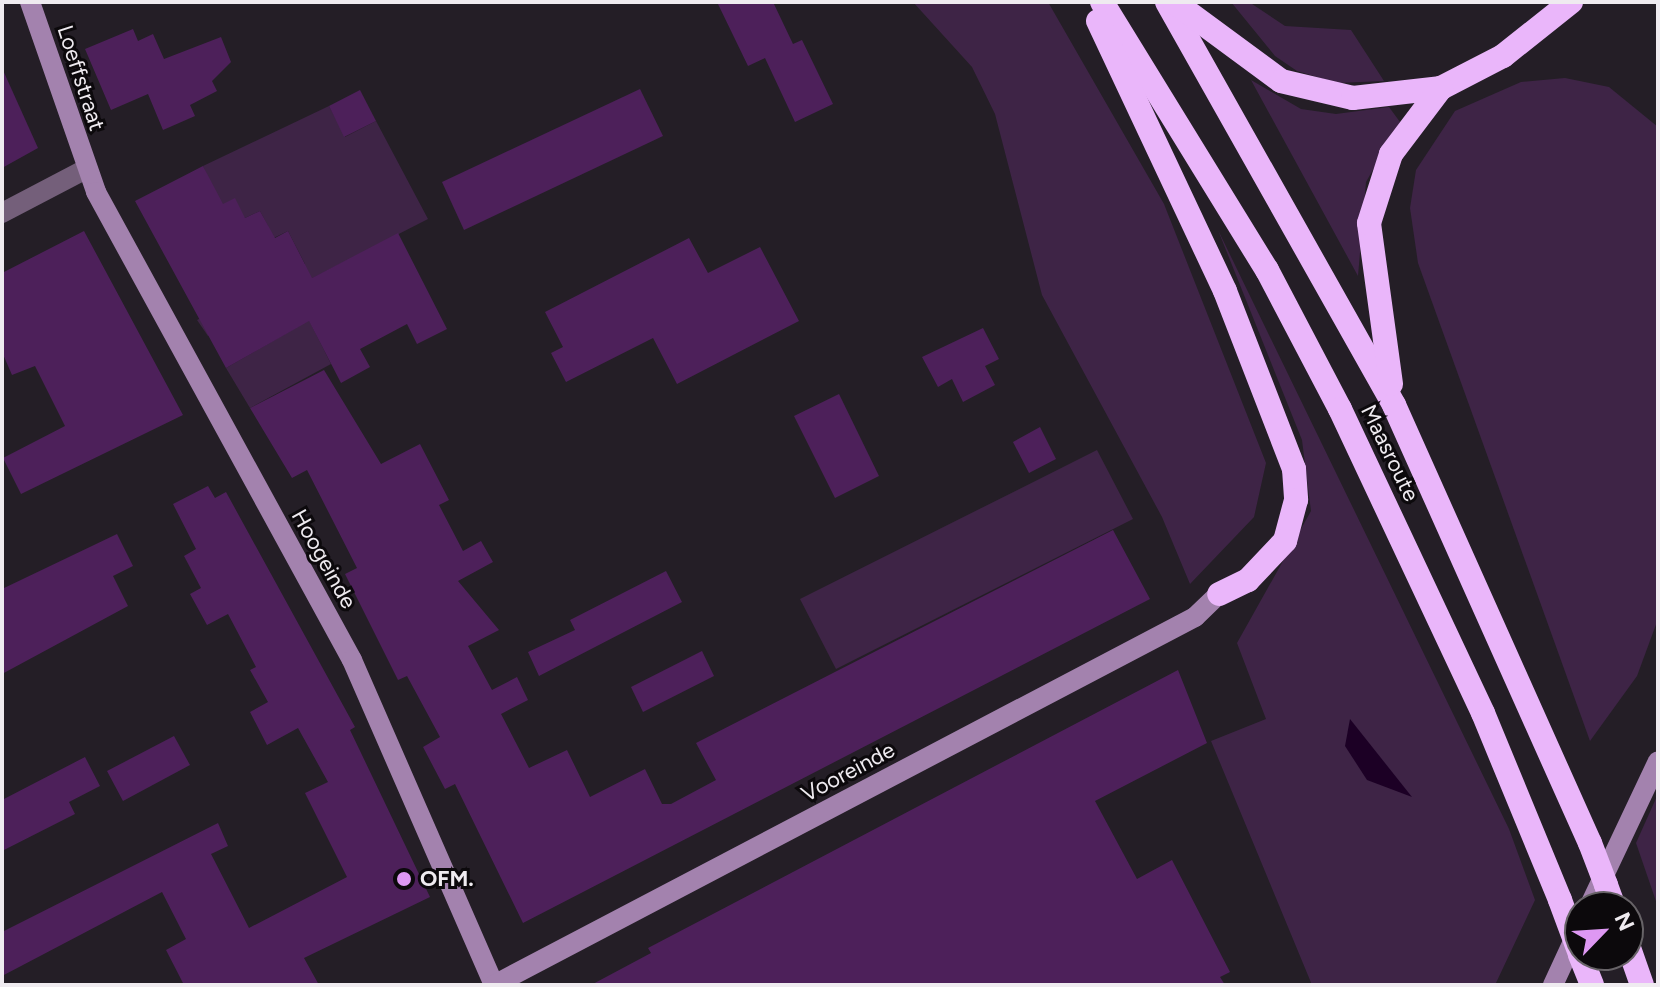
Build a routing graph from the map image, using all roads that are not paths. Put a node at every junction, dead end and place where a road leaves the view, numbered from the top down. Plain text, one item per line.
1 (30, 2) edge
2 (1089, 2) edge
3 (1102, 2) edge
4 (1167, 2) edge
5 (1174, 2) edge
6 (1571, 2) edge
7 (1441, 88) junction
8 (86, 169) junction
9 (2, 213) edge
10 (1394, 405) junction
11 (1219, 594) joint
12 (1658, 761) edge
13 (1597, 891) edge
14 (1608, 891) edge
15 (1564, 911) edge
16 (1564, 961) edge
17 (494, 985) edge
18 (1553, 985) edge

1 - 8 main road, Loeffstraat
2 - 11 highway
3 - 15 highway, Maasroute, bridge
4 - 10 highway, Maasroute
5 - 7 highway
6 - 7 highway
7 - 10 highway
8 - 9 street
8 - 17 main road, Hoogeinde
10 - 14 highway, Maasroute, bridge
11 - 17 main road, Vooreinde
12 - 13 main road
16 - 18 main road

